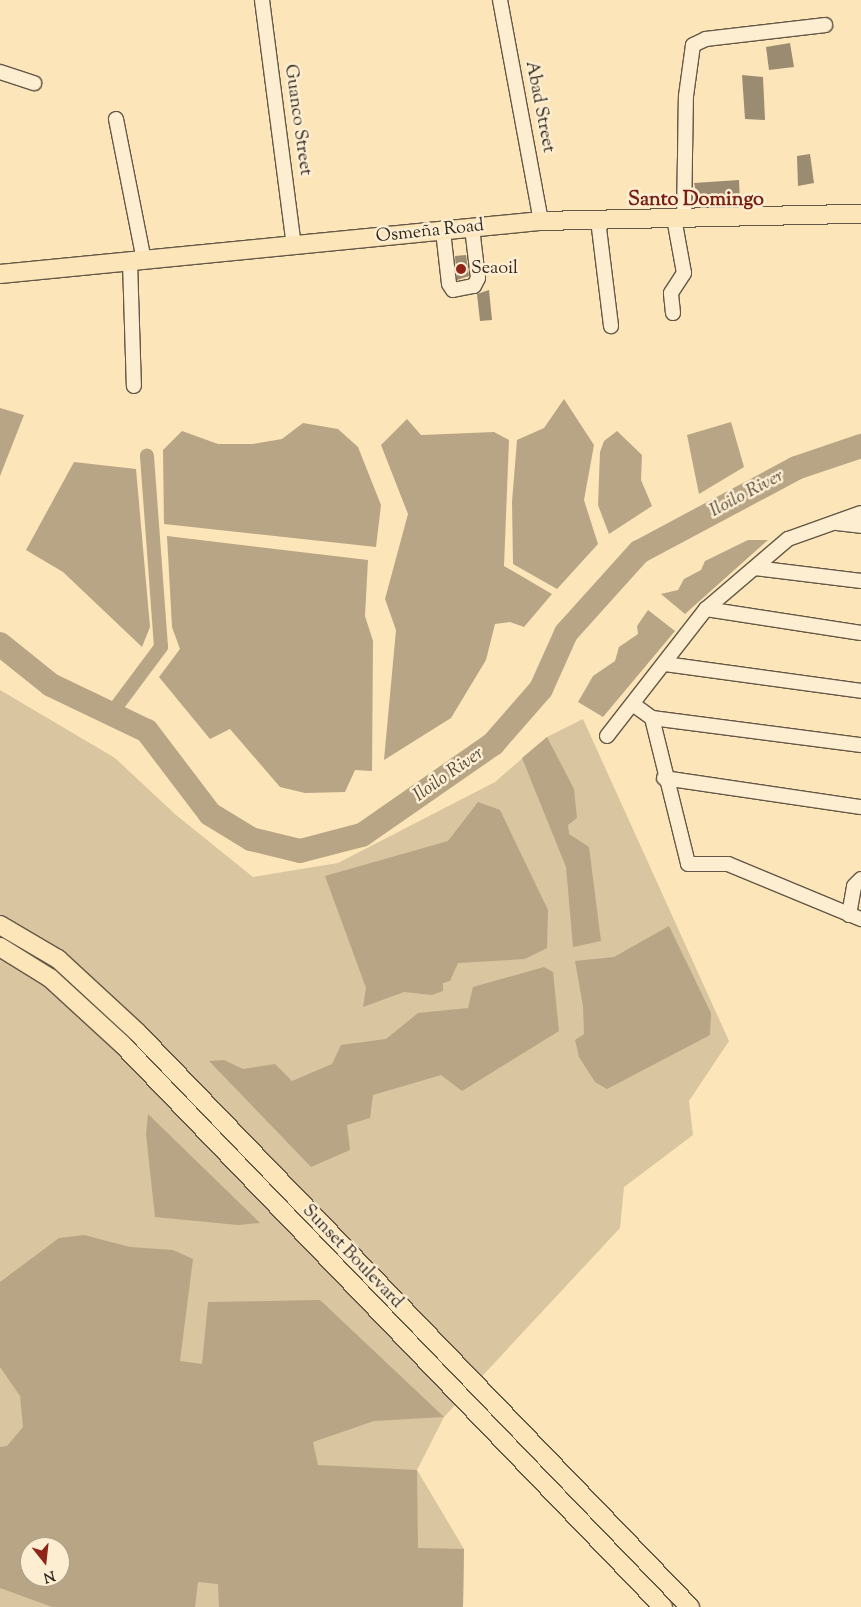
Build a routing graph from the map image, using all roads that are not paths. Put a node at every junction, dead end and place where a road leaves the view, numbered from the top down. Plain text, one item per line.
1 (262, 0) edge
2 (500, 0) edge
3 (825, 25) dead end
4 (0, 72) edge
5 (34, 83) dead end
6 (116, 119) dead end
7 (861, 214) edge
8 (679, 218) junction
9 (598, 220) junction
10 (541, 221) junction
11 (472, 228) junction
12 (443, 231) junction
13 (294, 245) junction
14 (137, 261) junction
15 (0, 274) edge
16 (673, 313) dead end
17 (611, 326) dead end
18 (134, 386) dead end
19 (861, 513) edge
20 (832, 522) junction
21 (861, 526) edge
22 (755, 568) junction
23 (861, 581) edge
24 (706, 609) junction
25 (861, 633) edge
26 (664, 664) junction
27 (861, 691) edge
28 (634, 706) junction
29 (652, 718) junction
30 (607, 736) dead end
31 (861, 745) edge
32 (664, 778) junction
33 (861, 807) edge
34 (861, 878) edge
35 (855, 917) edge
36 (0, 924) edge
37 (0, 947) edge
38 (170, 1067) junction
39 (156, 1080) junction
40 (663, 1607) edge
41 (690, 1607) edge

1 - 13 street, Guanco Street
2 - 10 street, Abad Street
3 - 8 street
4 - 5 street
6 - 14 street
7 - 8 main road, Osmeña Road
8 - 9 main road, Osmeña Road
8 - 16 street
9 - 10 main road, Osmeña Road
9 - 17 street
10 - 11 main road, Osmeña Road
11 - 12 main road, Osmeña Road
11 - 12 street
12 - 13 main road, Osmeña Road
13 - 14 main road, Osmeña Road
14 - 15 main road, Osmeña Road
14 - 18 street
19 - 20 street
20 - 21 street
20 - 22 street
22 - 23 street
22 - 24 street
24 - 25 street
24 - 26 street
26 - 27 street
26 - 28 street
28 - 29 street
28 - 30 street
29 - 31 street
29 - 32 street
32 - 33 street
32 - 35 street
34 - 35 street
36 - 38 main road, Sunset Boulevard
37 - 39 main road, Sunset Boulevard
38 - 39 main road
38 - 41 main road, Sunset Boulevard
39 - 40 main road, Sunset Boulevard

